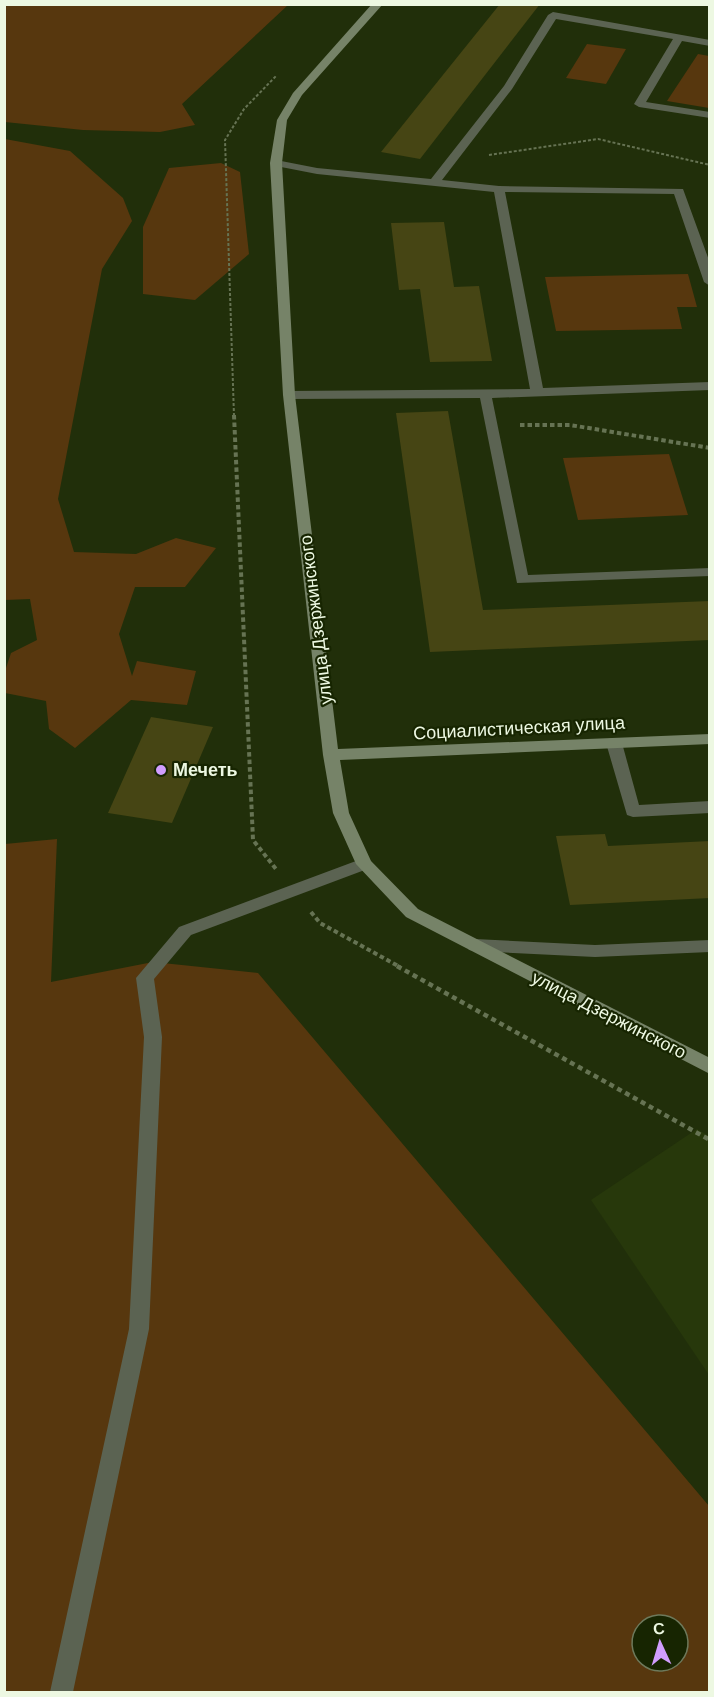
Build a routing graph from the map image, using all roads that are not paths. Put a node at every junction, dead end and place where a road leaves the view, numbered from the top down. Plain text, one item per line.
1 (378, 4) edge
2 (679, 38) junction
3 (710, 43) edge
4 (710, 115) edge
5 (276, 163) junction
6 (433, 184) junction
7 (499, 189) junction
8 (710, 282) edge
9 (710, 386) edge
10 (537, 392) junction
11 (485, 394) junction
12 (289, 395) junction
13 (710, 573) edge
14 (710, 739) edge
15 (614, 743) junction
16 (331, 755) junction
17 (710, 807) edge
18 (364, 864) junction
19 (475, 945) junction
20 (710, 946) edge
21 (710, 1067) edge
22 (61, 1692) edge

1 - 5 main road, улица Дзержинского
2 - 3 street
2 - 4 street
2 - 6 street
5 - 6 street
5 - 12 main road, улица Дзержинского
6 - 7 street
7 - 8 street
7 - 10 street
9 - 10 street
10 - 11 street
11 - 12 street
11 - 13 street
12 - 16 main road, улица Дзержинского
14 - 15 main road, Социалистическая улица
15 - 16 main road, Социалистическая улица
15 - 17 street
16 - 18 main road, улица Дзержинского
18 - 19 main road, улица Дзержинского
18 - 22 street
19 - 20 street
19 - 21 main road, улица Дзержинского

